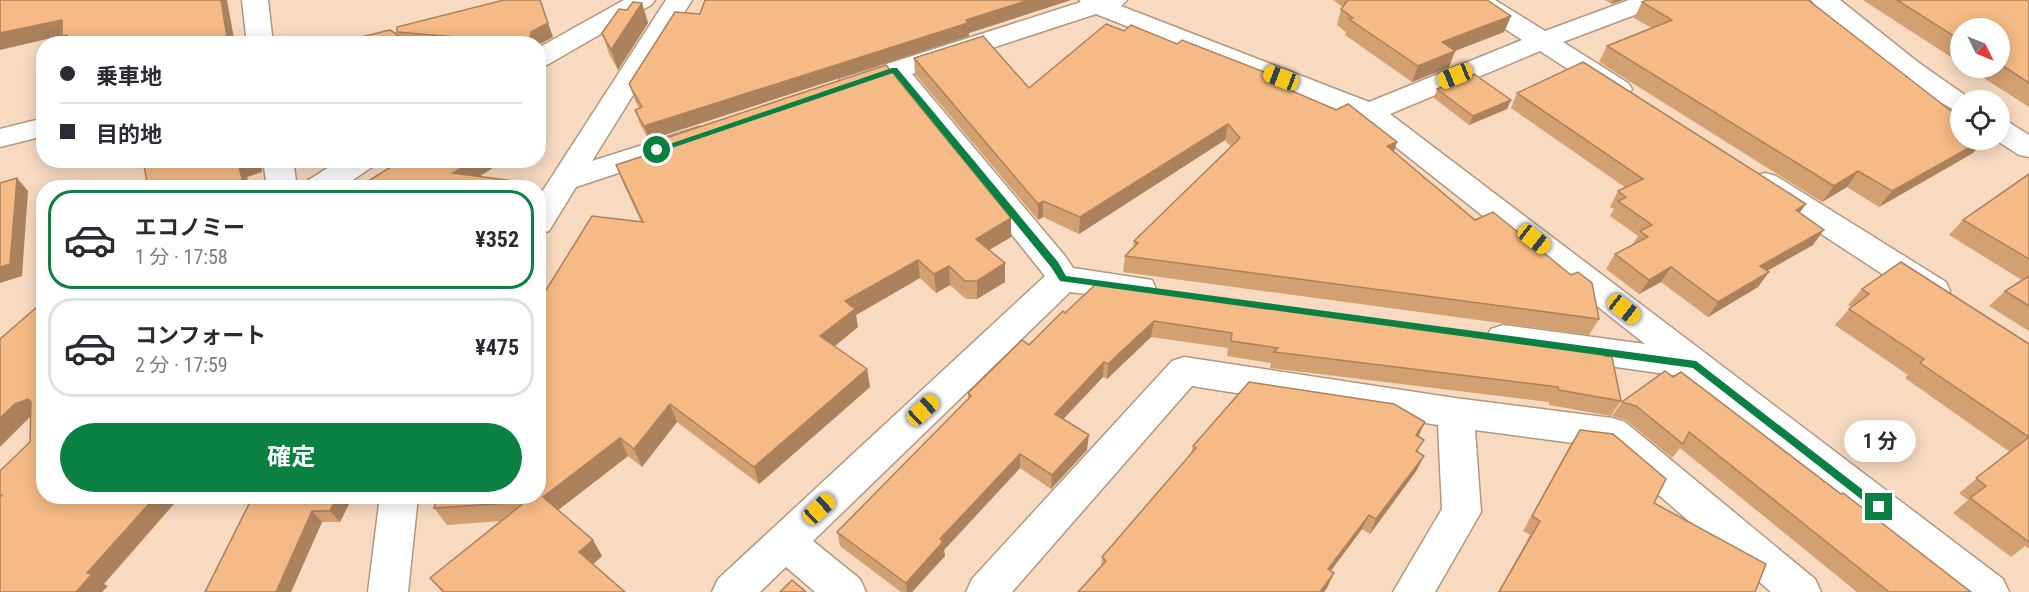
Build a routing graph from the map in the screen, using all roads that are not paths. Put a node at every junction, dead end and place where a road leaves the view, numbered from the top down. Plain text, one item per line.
1 (255, 0) edge
2 (642, 0) edge
3 (679, 0) edge
4 (1478, 0) edge
5 (1652, 0) edge
6 (1824, 0) edge
7 (1101, 2) edge
8 (260, 36) edge
9 (1542, 41) junction
10 (546, 54) edge
11 (894, 70) junction
12 (827, 93) edge
13 (1950, 96) edge
14 (1642, 104) edge
15 (1369, 112) junction
16 (726, 126) edge
17 (36, 129) edge
18 (2010, 136) edge
19 (0, 138) edge
20 (2029, 148) edge
21 (349, 168) edge
22 (1741, 168) edge
23 (331, 180) edge
24 (566, 180) junction
25 (546, 211) edge
26 (1063, 279) junction
27 (1170, 293) edge
28 (1959, 307) edge
29 (1477, 334) edge
30 (1696, 365) junction
31 (1455, 413) junction
32 (398, 504) edge
33 (784, 542) junction
34 (388, 592) edge
35 (732, 592) edge
36 (846, 592) edge
37 (986, 592) edge
38 (1413, 592) edge
39 (1801, 592) edge
40 (1989, 592) edge

1 - 8 street
2 - 10 street
3 - 24 street
4 - 9 street
5 - 9 street
6 - 13 street
7 - 11 street
7 - 15 street
9 - 14 street
9 - 15 street
11 - 12 street
11 - 26 street
15 - 30 street
16 - 24 street
17 - 19 street
18 - 20 street
21 - 23 street
22 - 28 street
24 - 25 street
26 - 27 street
26 - 33 street
29 - 30 street
30 - 40 street
31 - 37 street
31 - 38 street
31 - 39 street
32 - 34 street
33 - 35 street
33 - 36 street

